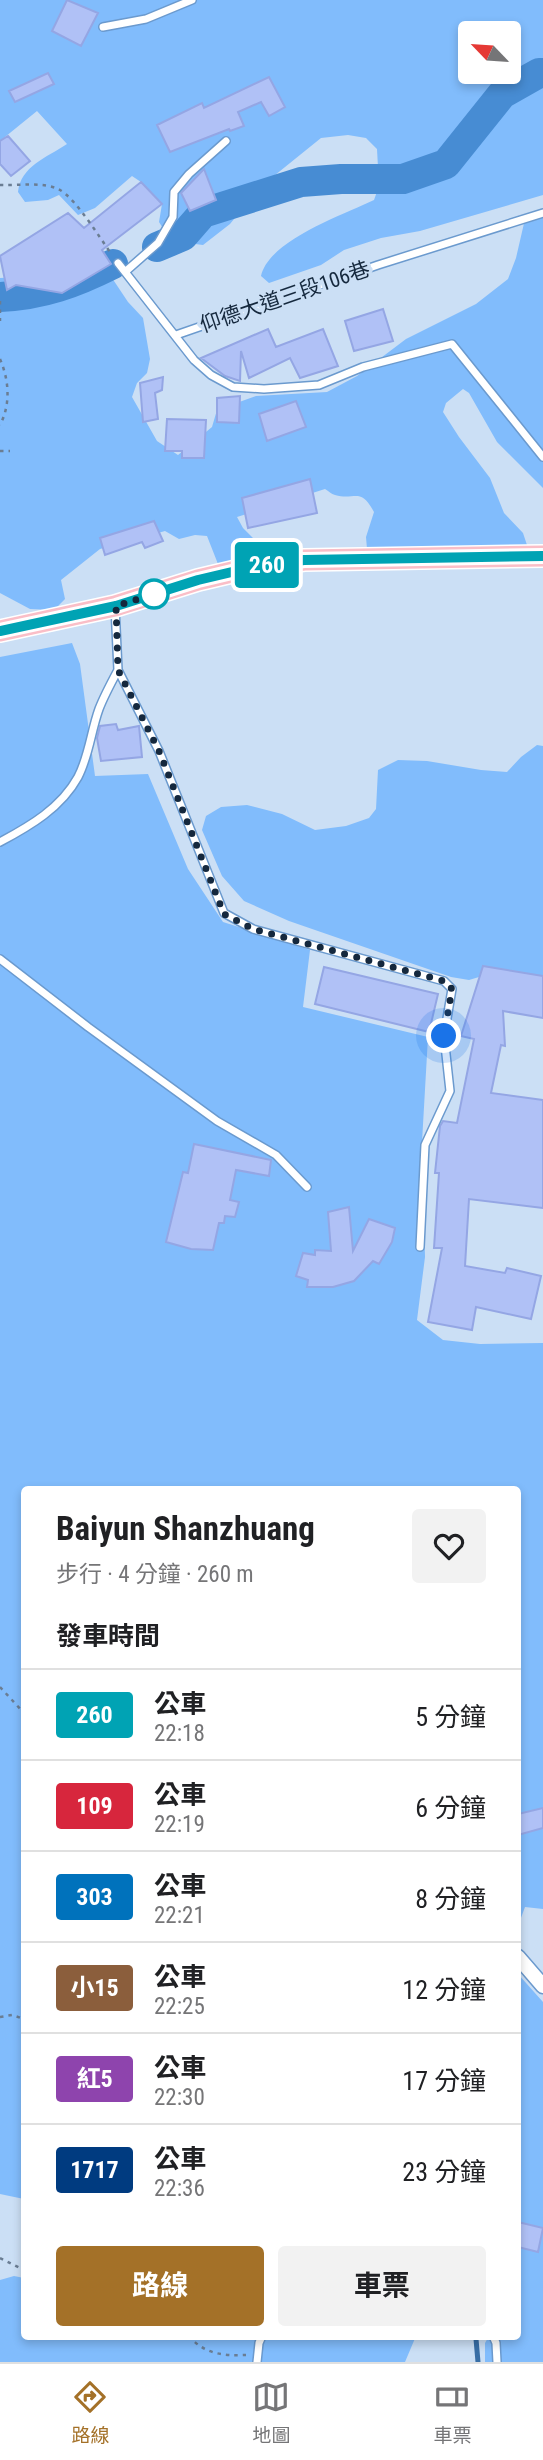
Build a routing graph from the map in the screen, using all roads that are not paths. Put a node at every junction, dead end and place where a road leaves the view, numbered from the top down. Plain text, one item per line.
1 (192, 0) edge
2 (103, 27) dead end
3 (226, 141) dead end
4 (543, 213) edge
5 (118, 263) road end
6 (125, 272) junction
7 (176, 335) junction
8 (543, 457) edge
9 (543, 556) edge
10 (116, 606) junction
11 (0, 632) edge
12 (118, 670) junction
13 (0, 842) edge
14 (0, 959) edge
15 (307, 1187) dead end
16 (420, 1247) dead end
17 (521, 1960) edge
18 (543, 1986) edge
19 (261, 2340) edge
20 (495, 2340) edge
21 (257, 2362) edge
22 (497, 2362) edge

1 - 2 lane
3 - 6 lane
4 - 7 lane, 仰德大道三段106巷
5 - 6 lane
6 - 7 lane
7 - 8 lane, 仰德大道三段106巷
9 - 10 main road
10 - 11 main road
10 - 12 lane
12 - 13 lane
12 - 16 lane
14 - 15 lane
17 - 18 street
19 - 21 lane
20 - 22 lane

